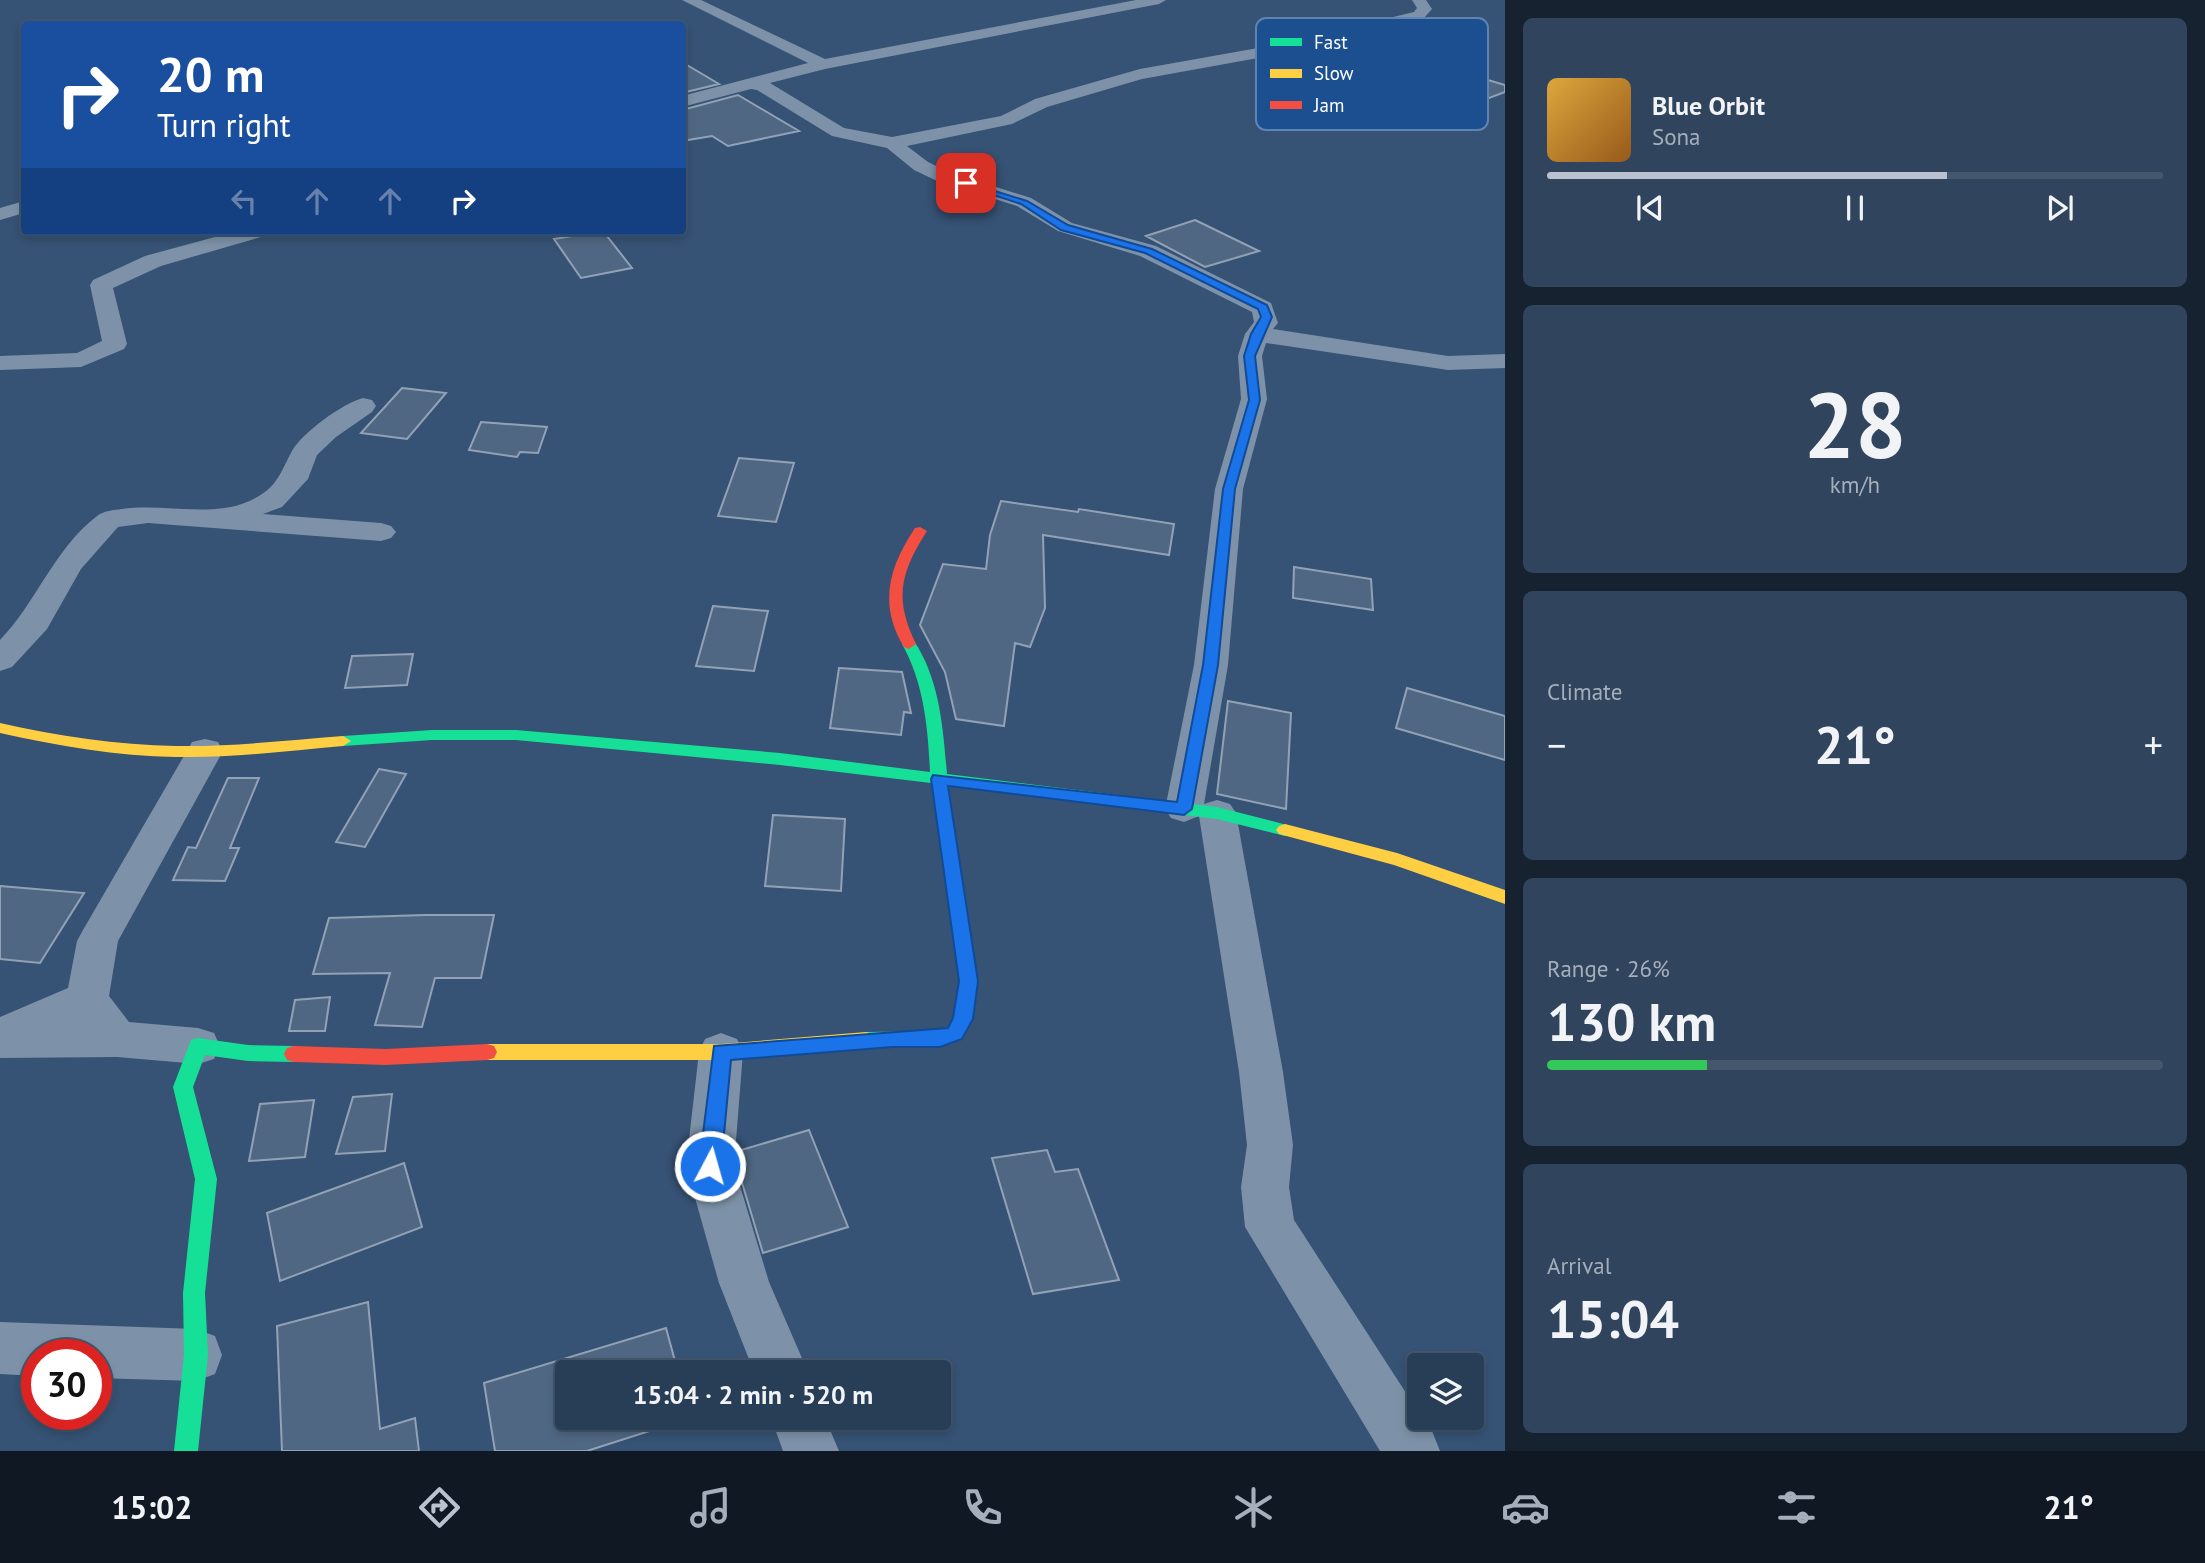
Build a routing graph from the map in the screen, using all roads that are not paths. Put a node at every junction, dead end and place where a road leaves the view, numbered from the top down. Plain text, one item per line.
1 (689, 0) edge
2 (1159, 0) edge
3 (1419, 0) edge
4 (1408, 18) edge
5 (1256, 53) edge
6 (823, 64) junction
7 (751, 83) junction
8 (686, 101) edge
9 (892, 143) junction
10 (21, 208) edge
11 (0, 214) edge
12 (247, 235) edge
13 (1256, 334) junction
14 (1505, 361) edge
15 (0, 363) edge
16 (363, 406) dead end
17 (225, 518) junction
18 (920, 531) dead end
19 (381, 532) dead end
20 (0, 660) edge
21 (0, 728) edge
22 (205, 751) junction
23 (939, 779) junction
24 (1200, 811) junction
25 (1505, 897) edge
26 (87, 999) junction
27 (0, 1038) edge
28 (117, 1039) junction
29 (198, 1046) junction
30 (721, 1052) junction
31 (0, 1348) edge
32 (196, 1355) junction
33 (775, 1360) edge
34 (803, 1430) edge
35 (187, 1451) edge
36 (811, 1451) edge
37 (1412, 1451) edge

1 - 6 street
2 - 6 street
3 - 4 street
5 - 9 street
6 - 7 street
7 - 8 street
7 - 9 street
9 - 13 street
10 - 11 street
12 - 15 street
13 - 14 street
13 - 24 street
16 - 17 street
17 - 19 street
17 - 20 street
18 - 23 street
21 - 22 street
22 - 23 street
22 - 26 street
23 - 24 street
23 - 30 street
24 - 25 street
24 - 37 street
26 - 27 street
26 - 28 street
27 - 28 street
28 - 29 street
29 - 30 street
29 - 32 street
30 - 33 street
31 - 32 street
32 - 35 street
34 - 36 street

